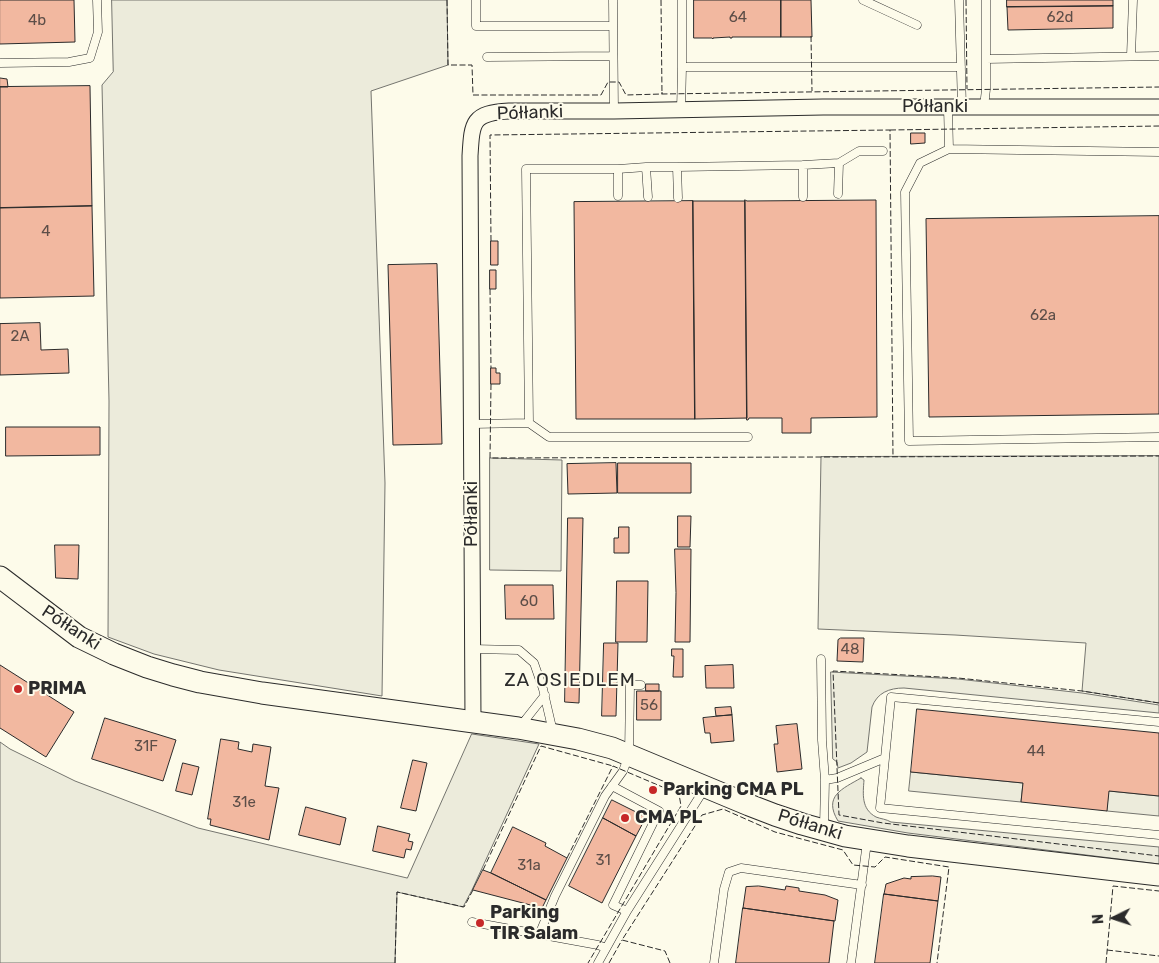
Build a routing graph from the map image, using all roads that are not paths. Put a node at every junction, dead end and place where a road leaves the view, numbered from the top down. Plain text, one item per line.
1 (97, 0) edge
2 (476, 0) edge
3 (613, 0) edge
4 (682, 0) edge
5 (863, 0) edge
6 (959, 0) edge
7 (986, 0) edge
8 (1133, 0) edge
9 (918, 25) dead end
10 (613, 26) junction
11 (613, 56) junction
12 (1131, 56) junction
13 (1159, 56) edge
14 (487, 57) dead end
15 (986, 59) junction
16 (0, 63) edge
17 (682, 67) junction
18 (961, 67) junction
19 (955, 107) junction
20 (984, 107) junction
21 (1159, 107) edge
22 (681, 110) junction
23 (614, 111) junction
24 (949, 149) junction
25 (883, 151) dead end
26 (1159, 152) edge
27 (839, 163) junction
28 (803, 165) junction
29 (646, 167) junction
30 (677, 168) junction
31 (618, 169) junction
32 (838, 194) dead end
33 (618, 196) dead end
34 (648, 196) dead end
35 (803, 197) dead end
36 (678, 198) dead end
37 (529, 423) junction
38 (472, 424) junction
39 (748, 437) dead end
40 (1159, 437) edge
41 (0, 577) edge
42 (472, 649) junction
43 (821, 660) dead end
44 (641, 685) dead end
45 (545, 695) junction
46 (473, 722) junction
47 (1159, 722) edge
48 (518, 728) junction
49 (554, 734) junction
50 (629, 755) junction
51 (885, 758) junction
52 (825, 780) junction
53 (612, 786) junction
54 (706, 786) junction
55 (824, 830) junction
56 (1159, 835) edge
57 (868, 840) junction
58 (1159, 875) edge
59 (862, 885) junction
60 (627, 912) junction
61 (472, 922) dead end
62 (539, 934) junction
63 (606, 948) junction
64 (598, 963) edge
65 (714, 963) edge
66 (850, 963) edge

1 - 16 lane
2 - 10 lane
3 - 10 lane
4 - 17 lane
5 - 9 lane
6 - 18 lane
7 - 15 lane
8 - 12 lane
10 - 11 lane
11 - 14 lane
11 - 23 lane
12 - 13 lane
12 - 15 lane
15 - 20 lane
17 - 18 lane
17 - 22 lane
18 - 19 lane
19 - 20 street, Półłanki
19 - 22 street, Półłanki
19 - 24 lane
20 - 21 street, Półłanki
22 - 23 street, Półłanki
23 - 38 street, Półłanki
24 - 26 lane
24 - 40 lane
25 - 27 lane
27 - 28 lane
27 - 32 lane
28 - 30 lane
28 - 35 lane
29 - 30 lane
29 - 31 lane
29 - 34 lane
30 - 36 lane
31 - 33 lane
31 - 37 lane
37 - 38 lane
37 - 39 lane
38 - 42 street, Półłanki
41 - 46 street, Półłanki
42 - 45 lane
42 - 46 street, Półłanki
43 - 52 lane
44 - 50 lane
45 - 48 lane
45 - 49 lane
46 - 48 street, Półłanki
47 - 51 lane
48 - 49 street, Półłanki
49 - 50 street, Półłanki
50 - 53 lane
50 - 54 street, Półłanki
51 - 52 lane
51 - 56 lane
52 - 55 lane
53 - 60 lane
53 - 62 lane
54 - 55 street, Półłanki
54 - 60 lane
55 - 57 street, Półłanki
57 - 58 street, Półłanki
57 - 59 lane
59 - 65 lane
59 - 66 lane
60 - 63 lane
61 - 62 lane
62 - 63 lane
63 - 64 lane

